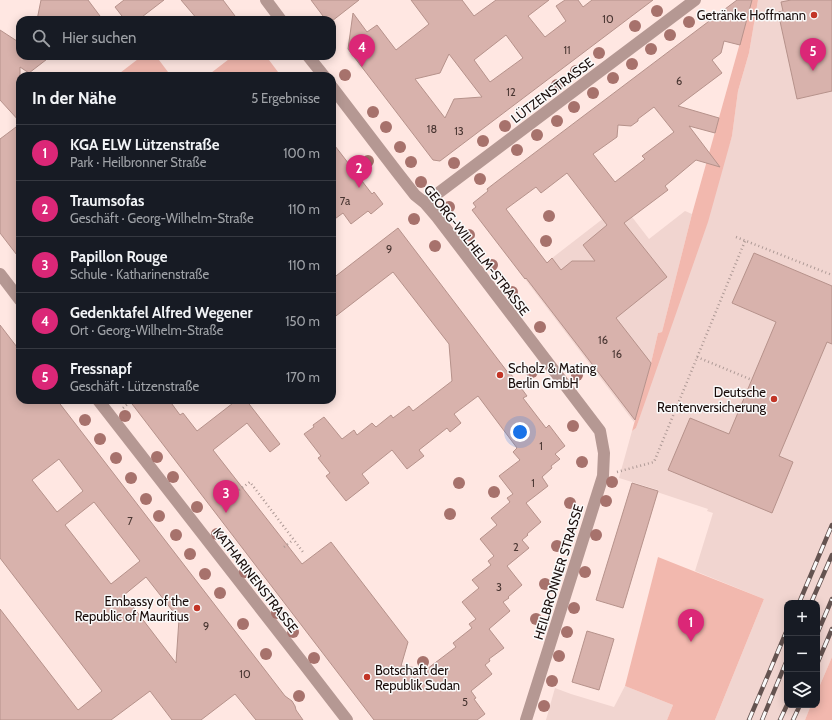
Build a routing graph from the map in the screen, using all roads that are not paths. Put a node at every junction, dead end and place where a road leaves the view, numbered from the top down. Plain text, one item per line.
1 (266, 0) edge
2 (695, 0) edge
3 (278, 16) edge
4 (311, 60) edge
5 (321, 72) edge
6 (336, 92) edge
7 (426, 203) junction
8 (0, 274) edge
9 (16, 295) edge
10 (101, 404) edge
11 (600, 431) joint
12 (347, 720) edge
13 (526, 720) edge

1 - 3 street
2 - 7 street, LÜTZENSTRASSE
4 - 5 street
6 - 7 street, GEORG-WILHELM-STRASSE
7 - 11 street, GEORG-WILHELM-STRASSE
8 - 9 street
10 - 12 street, KATHARINENSTRASSE
11 - 13 street, HEILBRONNER STRASSE

